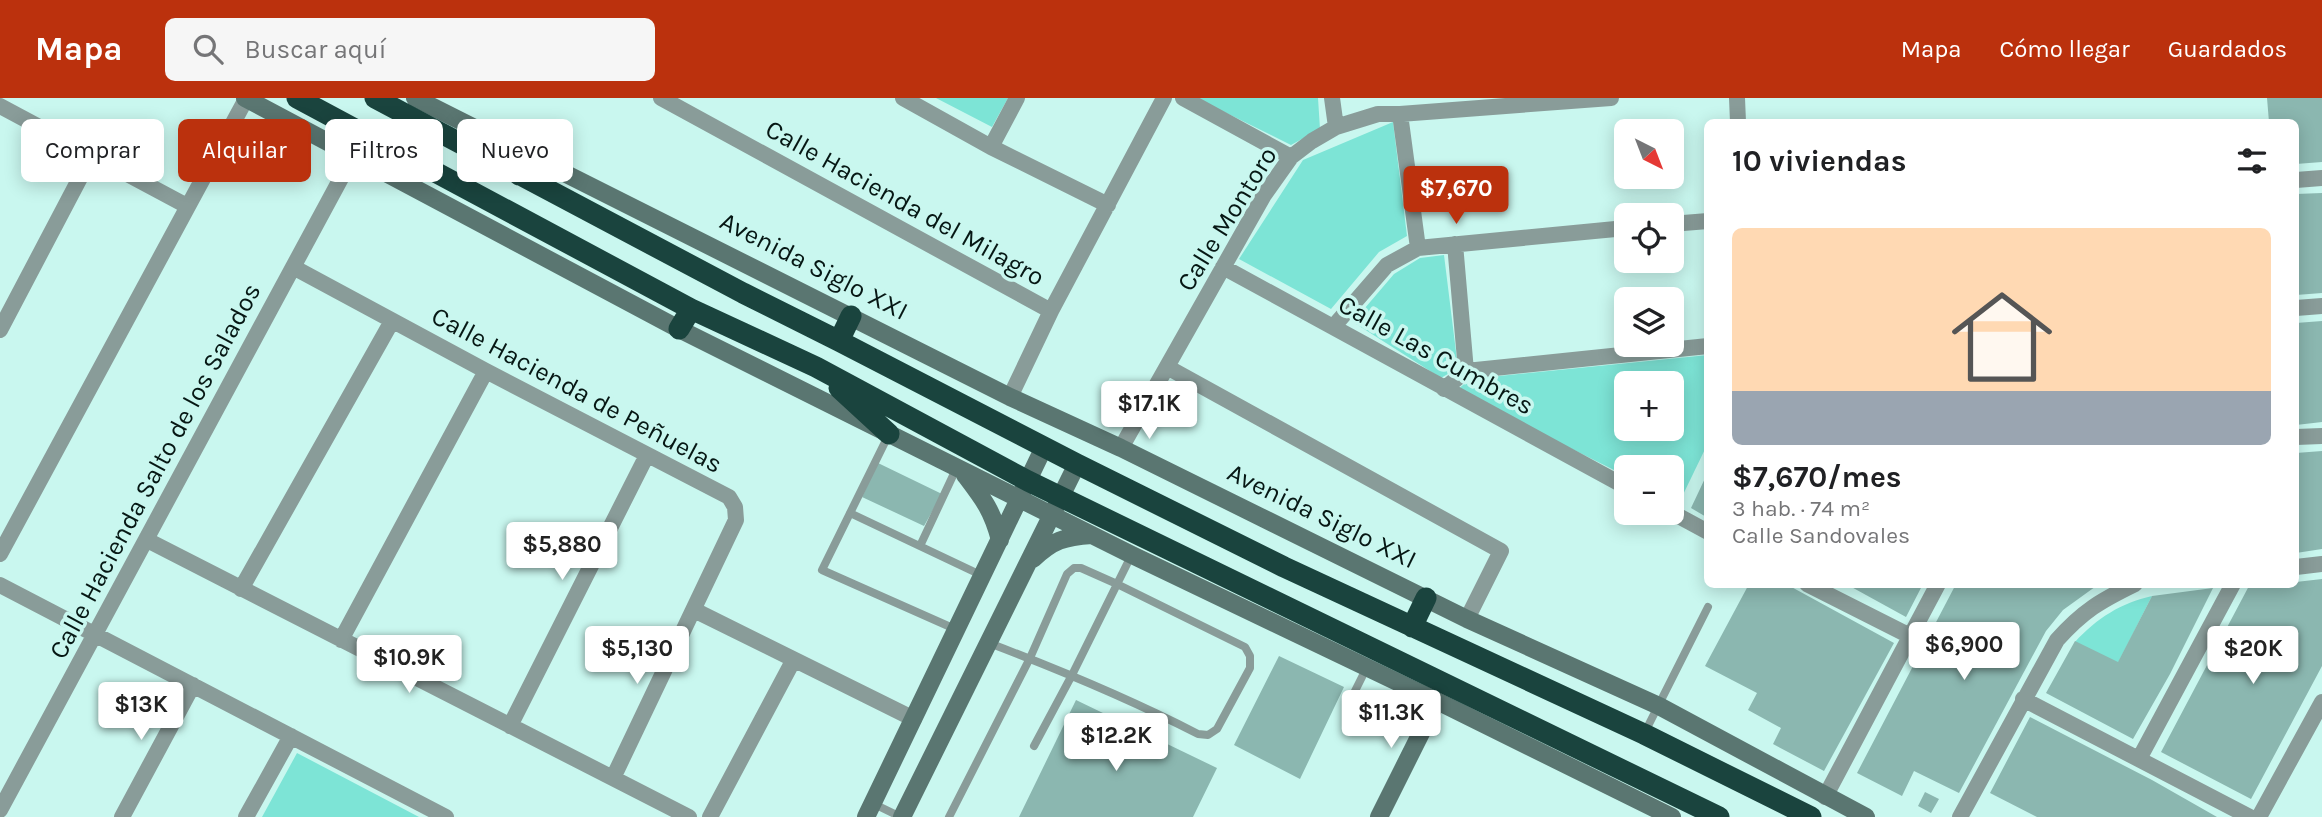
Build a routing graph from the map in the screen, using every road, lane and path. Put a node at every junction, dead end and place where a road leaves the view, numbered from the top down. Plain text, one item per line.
1 (245, 98) edge
2 (297, 98) edge
3 (374, 98) edge
4 (662, 98) edge
5 (903, 98) edge
6 (1017, 98) edge
7 (1164, 98) edge
8 (1183, 98) edge
9 (1332, 98) edge
10 (1611, 98) edge
11 (1737, 98) edge
12 (424, 100) edge
13 (1, 102) edge
14 (1400, 114) junction
15 (30, 119) edge
16 (460, 119) edge
17 (1738, 119) edge
18 (1336, 127) junction
19 (325, 141) edge
20 (457, 142) edge
21 (991, 147) junction
22 (1291, 157) junction
23 (573, 178) edge
24 (2322, 178) edge
25 (2299, 180) edge
26 (78, 182) edge
27 (142, 182) edge
28 (339, 182) edge
29 (402, 182) edge
30 (532, 182) edge
31 (1108, 205) junction
32 (187, 206) junction
33 (1704, 221) edge
34 (1684, 223) edge
35 (1614, 229) edge
36 (1455, 244) junction
37 (1418, 248) junction
38 (293, 267) junction
39 (1223, 267) junction
40 (2322, 306) edge
41 (2299, 308) edge
42 (691, 309) junction
43 (1051, 311) junction
44 (851, 316) junction
45 (392, 321) junction
46 (1334, 326) junction
47 (679, 329) junction
48 (0, 330) edge
49 (839, 341) junction
50 (1704, 346) edge
51 (816, 367) junction
52 (1167, 368) junction
53 (486, 371) junction
54 (1466, 371) junction
55 (1444, 389) junction
56 (1010, 397) junction
57 (889, 433) junction
58 (2322, 436) edge
59 (2299, 438) edge
60 (1044, 447) junction
61 (1121, 448) junction
62 (647, 454) junction
63 (1077, 464) junction
64 (959, 469) junction
65 (1614, 481) edge
66 (1024, 490) junction
67 (1056, 505) junction
68 (850, 513) junction
69 (1684, 519) edge
70 (1704, 529) edge
71 (1092, 535) junction
72 (147, 540) junction
73 (1000, 540) junction
74 (920, 546) junction
75 (0, 555) edge
76 (1132, 555) junction
77 (2322, 564) edge
78 (1025, 567) junction
79 (2299, 567) edge
80 (983, 576) junction
81 (1117, 584) junction
82 (0, 585) edge
83 (1815, 588) edge
84 (1936, 588) edge
85 (2127, 588) edge
86 (2231, 588) edge
87 (241, 589) junction
88 (1426, 598) junction
89 (1708, 607) dead end
90 (694, 610) junction
91 (1467, 619) junction
92 (1412, 627) junction
93 (957, 629) junction
94 (95, 635) junction
95 (1910, 636) junction
96 (341, 640) junction
97 (989, 643) junction
98 (1030, 658) junction
99 (793, 661) junction
100 (1367, 667) junction
101 (1072, 675) junction
102 (193, 685) junction
103 (2023, 699) junction
104 (1437, 701) junction
105 (2322, 702) edge
106 (1659, 706) junction
107 (914, 719) junction
108 (510, 726) junction
109 (1421, 731) junction
110 (1644, 734) junction
111 (291, 736) junction
112 (1034, 746) dead end
113 (2139, 759) junction
114 (613, 778) junction
115 (1825, 797) junction
116 (0, 810) edge
117 (869, 810) edge
118 (122, 817) edge
119 (246, 817) edge
120 (446, 817) edge
121 (689, 817) edge
122 (710, 817) edge
123 (902, 817) edge
124 (949, 817) edge
125 (1379, 817) edge
126 (1672, 817) edge
127 (1719, 817) edge
128 (1811, 817) edge
129 (1866, 817) edge
130 (1960, 817) edge
131 (2250, 817) edge
132 (2259, 817) edge

1 - 19 street
1 - 32 street
2 - 42 highway
3 - 20 highway
4 - 43 street, Calle Hacienda del Milagro
5 - 21 street
6 - 21 street
7 - 31 street
8 - 22 street
9 - 18 street
10 - 14 street, Calle Montoro
11 - 17 street
12 - 16 street, Avenida Siglo XXI
13 - 15 street
14 - 18 street, Calle Montoro
14 - 37 street
18 - 22 street, Calle Montoro
21 - 31 street
22 - 39 street, Calle Montoro
23 - 44 street, Avenida Siglo XXI
24 - 25 street
26 - 48 street
27 - 32 street
28 - 38 street, Calle Hacienda Salto de los Salados
29 - 47 street
30 - 49 highway
31 - 43 street
32 - 75 street
33 - 34 street
35 - 36 street
36 - 37 street
36 - 54 street
37 - 46 street
38 - 45 street, Calle Hacienda de Peñuelas
38 - 72 street, Calle Hacienda Salto de los Salados
39 - 46 street, Calle Las Cumbres
39 - 52 street, Calle Montoro
40 - 41 street
42 - 47 highway
42 - 51 highway
43 - 56 street
44 - 49 highway
44 - 56 street, Avenida Siglo XXI
45 - 53 street, Calle Hacienda de Peñuelas
45 - 87 street
46 - 55 street, Calle Las Cumbres
47 - 57 street
49 - 60 highway
50 - 54 street
51 - 57 highway
51 - 66 highway
52 - 61 street, Calle Montoro
52 - 91 street
53 - 62 street, Calle Hacienda de Peñuelas
53 - 96 street
54 - 55 street
55 - 65 street, Calle Las Cumbres
56 - 61 street, Avenida Siglo XXI
57 - 64 street
57 - 68 lane
58 - 59 street
60 - 63 highway
60 - 66 street
61 - 88 street, Avenida Siglo XXI
62 - 90 street, Calle Hacienda de Peñuelas
62 - 108 street
63 - 67 street
63 - 92 highway
64 - 66 street
64 - 73 street
64 - 74 lane
66 - 67 highway
66 - 73 street
67 - 71 street
67 - 78 street
67 - 127 highway
68 - 74 lane
68 - 93 lane
69 - 70 street
71 - 76 street
71 - 78 street
72 - 87 street
72 - 94 street, Calle Hacienda Salto de los Salados
73 - 80 street
74 - 80 lane
76 - 81 lane
76 - 100 street
77 - 79 street
78 - 97 street
80 - 93 street
81 - 98 lane
81 - 101 lane
81 - 101 lane
82 - 94 street
83 - 95 street
84 - 95 street
85 - 103 street
86 - 113 street
87 - 96 street
88 - 91 street, Avenida Siglo XXI
88 - 92 highway
89 - 106 lane
90 - 99 street
90 - 114 street, Calle Hacienda de Peñuelas
91 - 106 street, Avenida Siglo XXI
92 - 110 highway
93 - 107 street
94 - 102 street
94 - 116 street, Calle Hacienda Salto de los Salados
95 - 115 street
96 - 108 street
97 - 98 lane
97 - 123 street
98 - 101 lane
98 - 124 lane
99 - 107 street
99 - 122 street
100 - 104 street
100 - 109 lane
101 - 112 lane
102 - 111 street
102 - 118 street
103 - 113 street
103 - 130 street
104 - 109 street
104 - 126 street
105 - 132 street
106 - 110 lane
106 - 115 street, Avenida Siglo XXI
107 - 117 street
108 - 114 street
109 - 125 street
110 - 128 highway
111 - 119 street
111 - 120 street
113 - 131 street
114 - 121 street
115 - 129 street, Avenida Siglo XXI
117 - 123 lane

